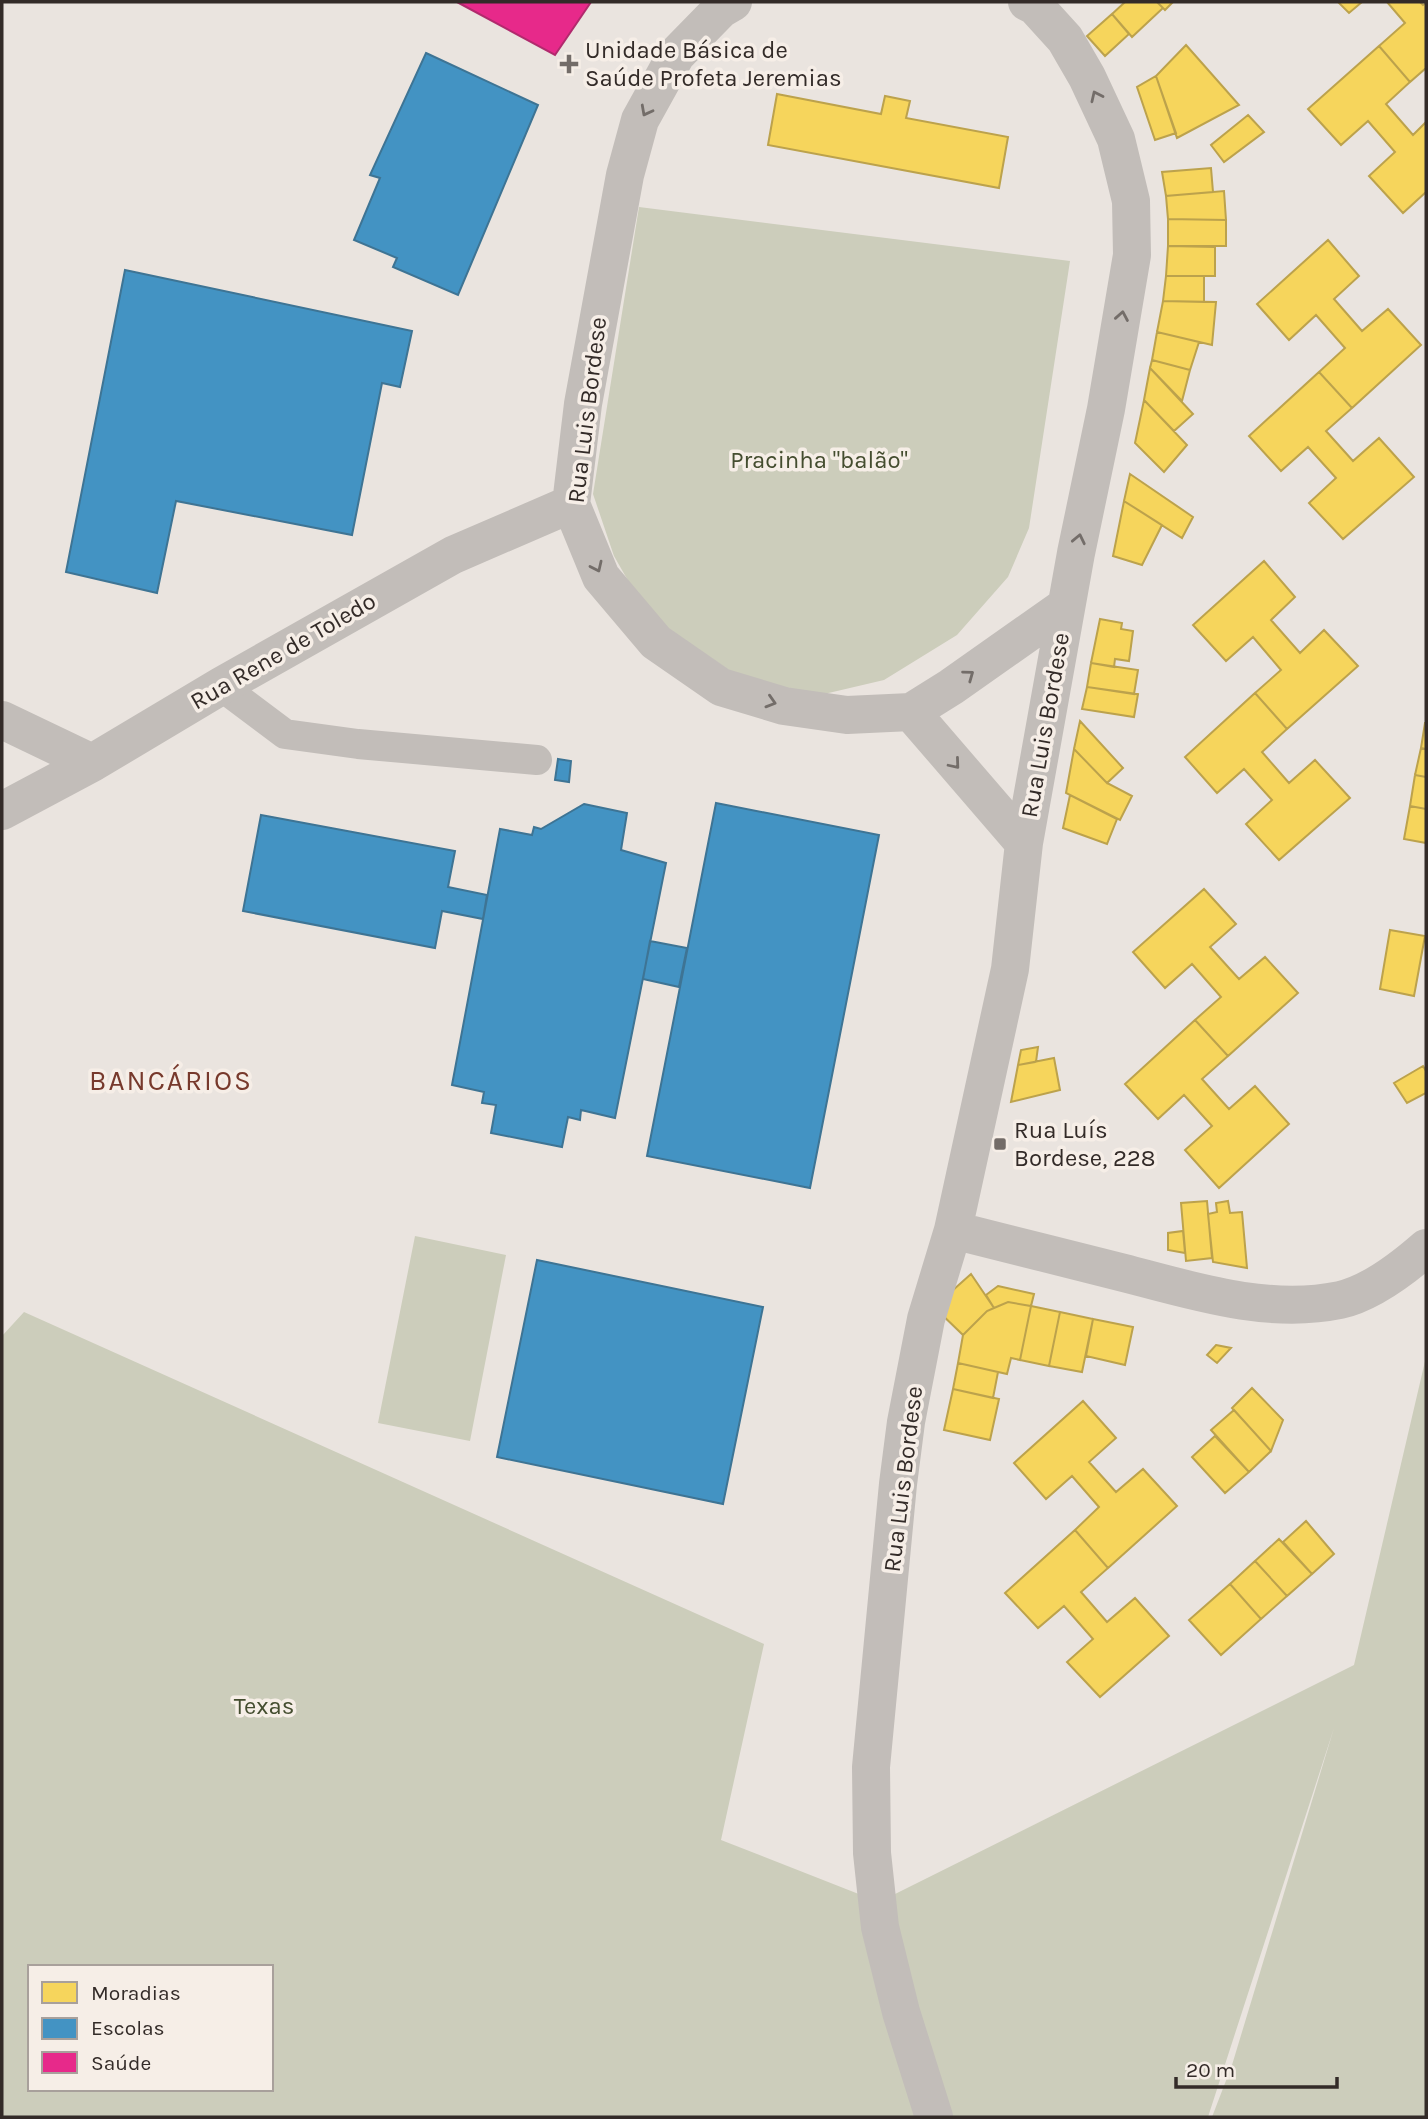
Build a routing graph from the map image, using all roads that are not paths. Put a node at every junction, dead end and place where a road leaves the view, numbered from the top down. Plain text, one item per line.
1 (733, 2) edge
2 (1027, 2) edge
3 (571, 504) junction
4 (1066, 606) junction
5 (221, 686) junction
6 (911, 712) junction
7 (2, 720) edge
8 (537, 760) dead end
9 (92, 763) junction
10 (2, 811) edge
11 (1024, 843) junction
12 (953, 1230) junction
13 (1426, 1248) edge
14 (934, 2117) edge

1 -> 3 street, Rua Luis Bordese
4 -> 2 street, Rua Luis Bordese
3 - 5 street, Rua Rene de Toledo
3 -> 6 street, Rua Luis Bordese
6 -> 4 street, Rua Luis Bordese
4 - 11 street, Rua Luis Bordese
5 - 8 lane
5 - 9 street, Rua Rene de Toledo
6 -> 11 street, Rua Luis Bordese
7 - 9 street
9 - 10 street, Rua Rene de Toledo
11 - 12 street, Rua Luis Bordese
12 - 13 street
12 - 14 street, Rua Luis Bordese

